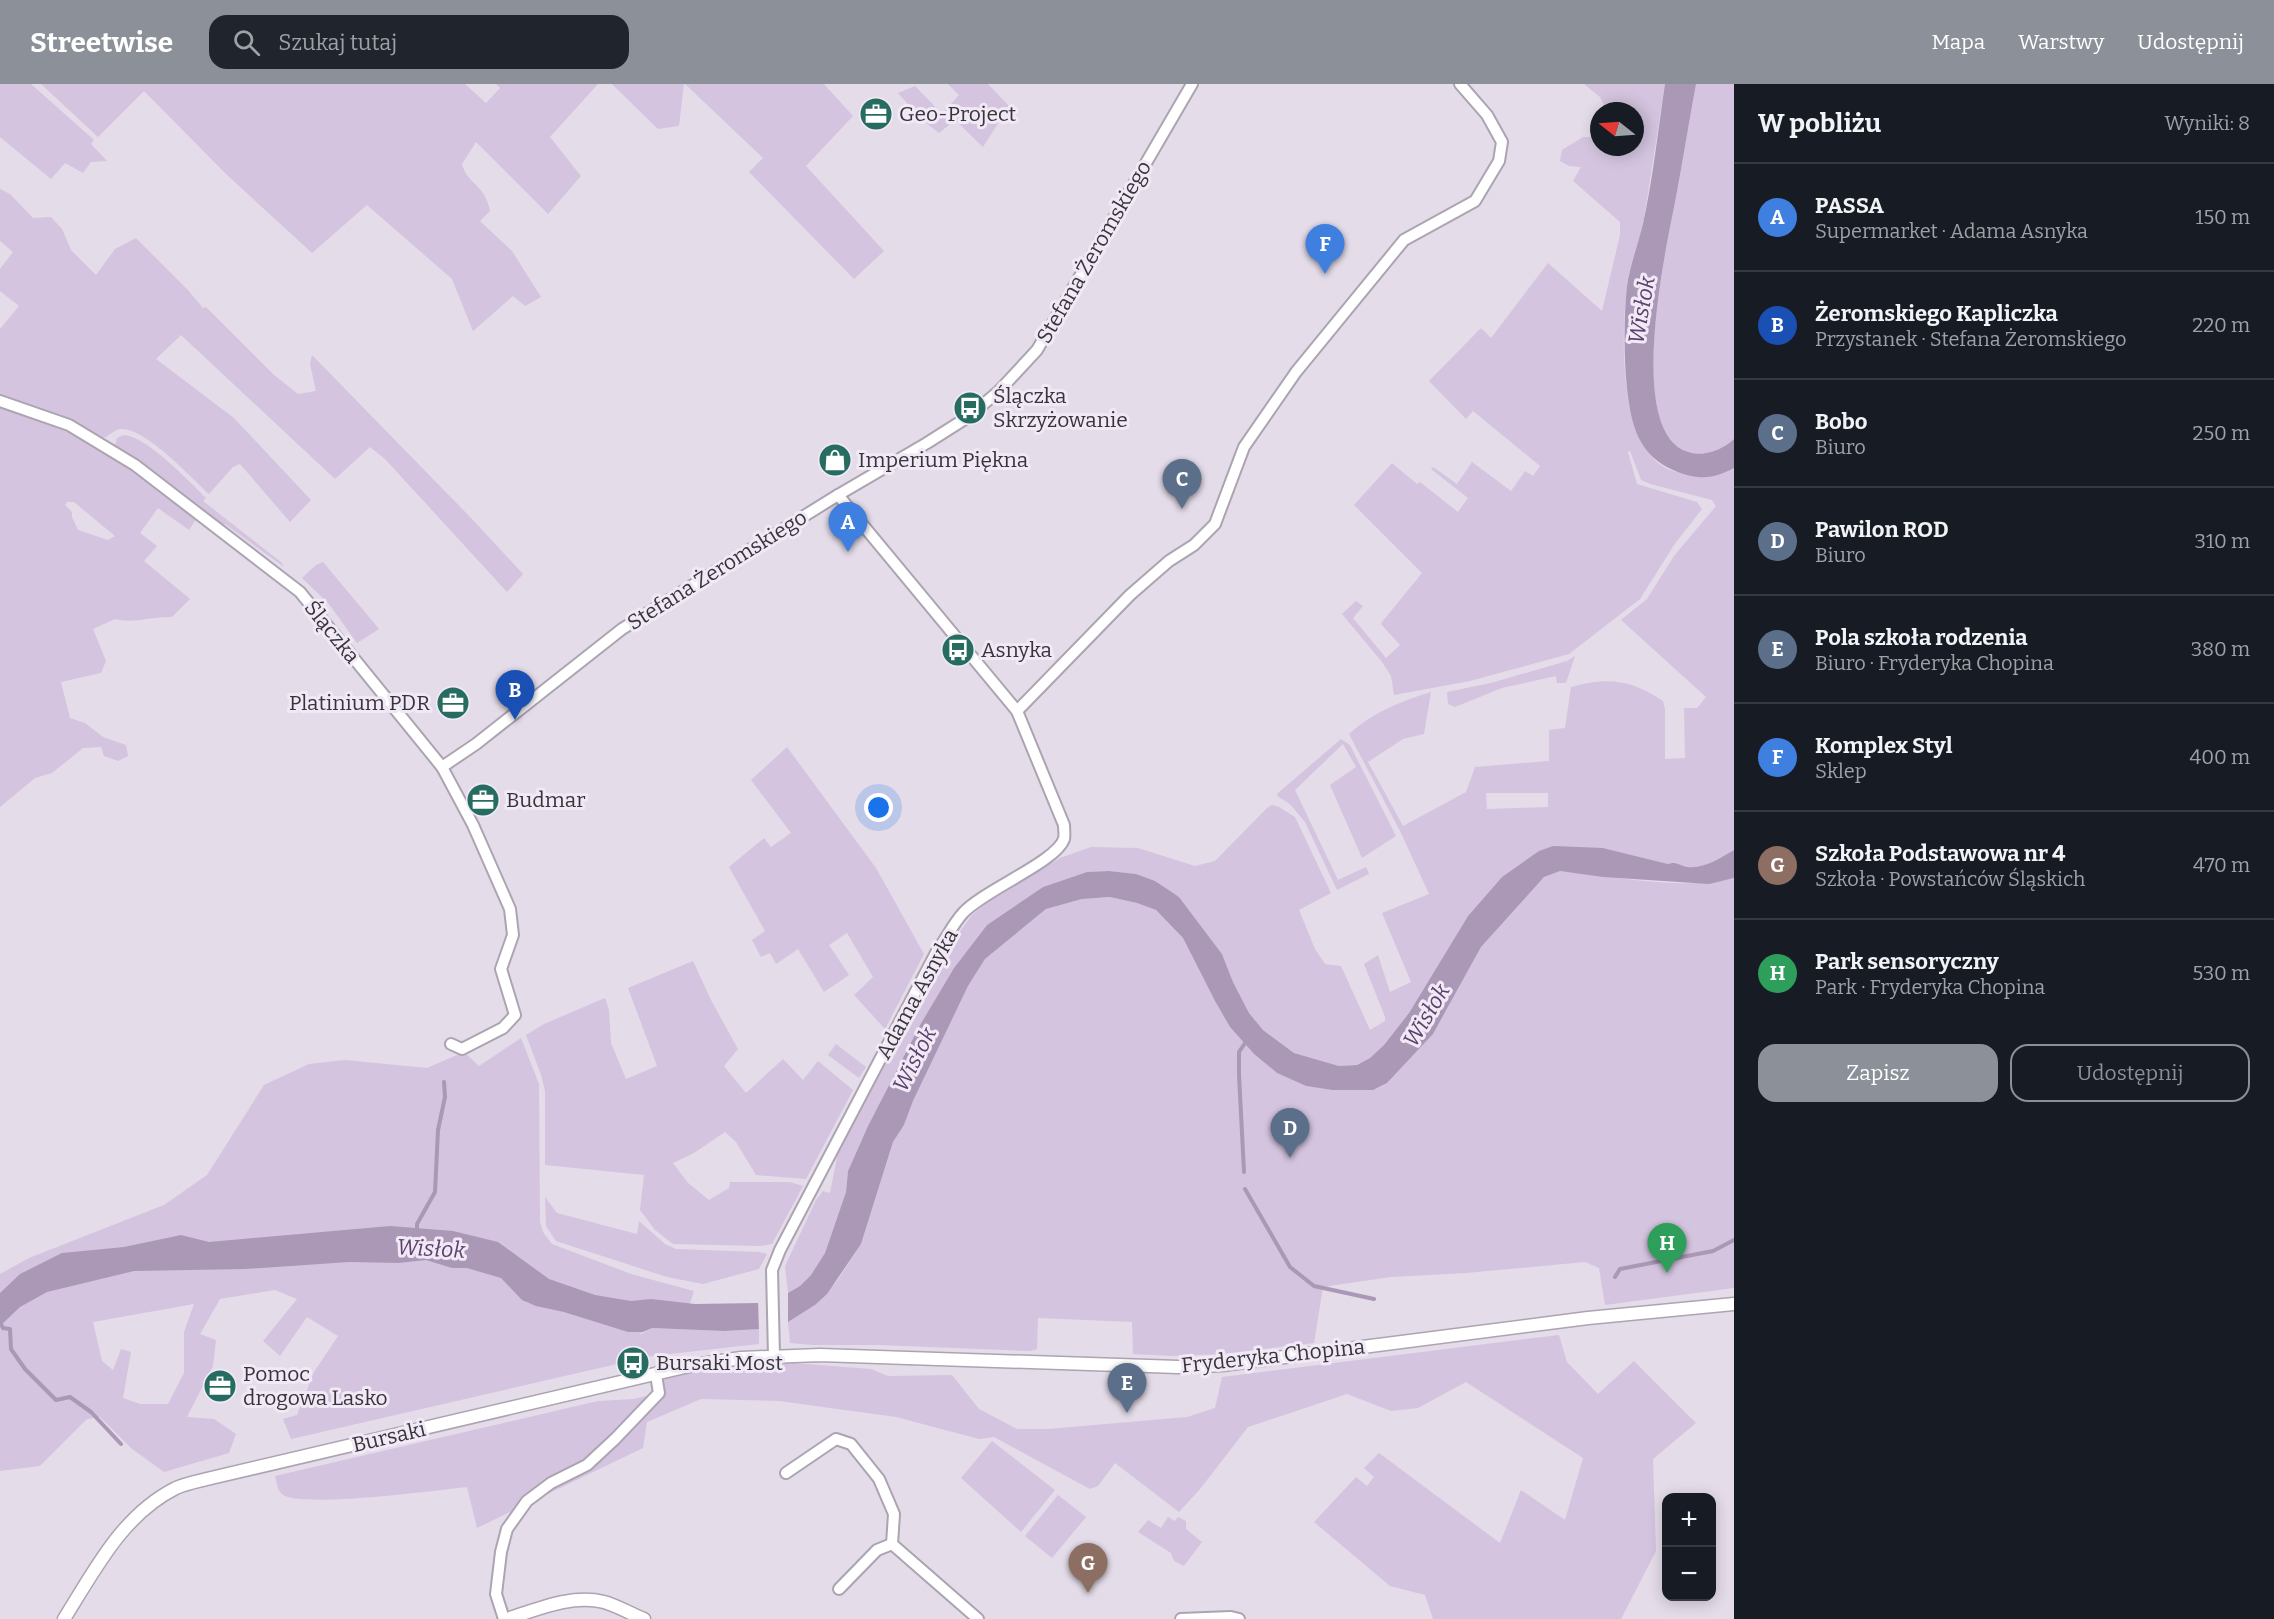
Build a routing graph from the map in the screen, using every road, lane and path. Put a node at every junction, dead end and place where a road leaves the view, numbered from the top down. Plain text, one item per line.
1 (1192, 84) edge
2 (1460, 84) edge
3 (0, 401) edge
4 (838, 495) junction
5 (1017, 711) junction
6 (442, 767) junction
7 (451, 1044) dead end
8 (1734, 1304) edge
9 (774, 1350) junction
10 (656, 1375) junction
11 (786, 1473) dead end
12 (892, 1544) junction
13 (839, 1589) dead end
14 (64, 1619) edge
15 (506, 1619) edge
16 (644, 1619) edge
17 (978, 1619) edge
18 (1181, 1619) edge
19 (1239, 1619) edge

1 - 4 street, Stefana Żeromskiego
2 - 5 street
3 - 6 street, Ślączka
4 - 5 street, Adama Asnyka
4 - 6 street, Stefana Żeromskiego
5 - 9 street, Adama Asnyka
6 - 7 street, Ślączka
8 - 9 street, Fryderyka Chopina
9 - 10 street, Bursaki
10 - 14 street, Bursaki
10 - 15 street
11 - 12 street
12 - 13 street
12 - 17 street
15 - 16 street
18 - 19 street

